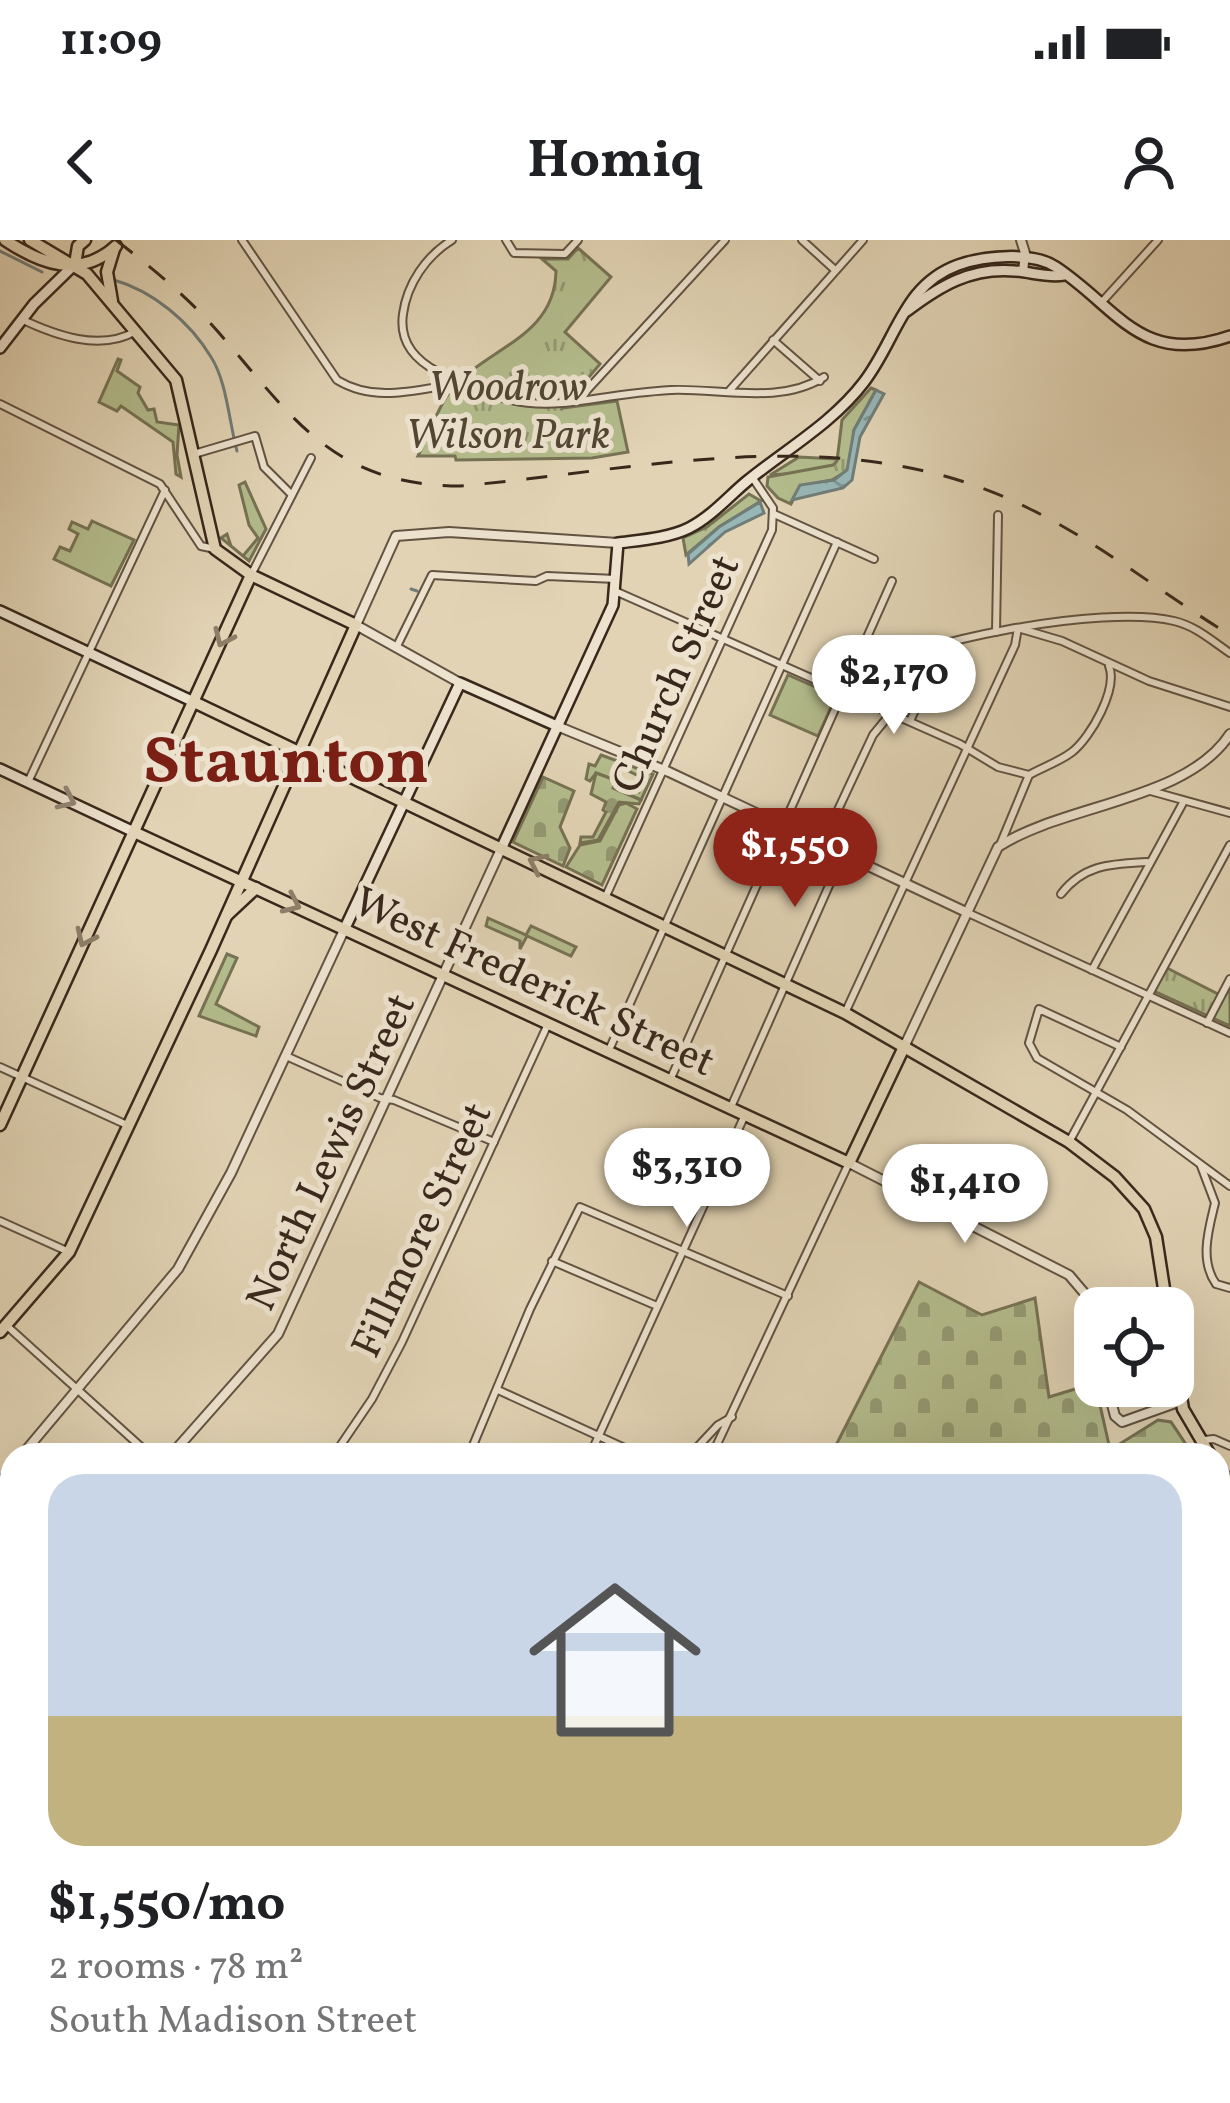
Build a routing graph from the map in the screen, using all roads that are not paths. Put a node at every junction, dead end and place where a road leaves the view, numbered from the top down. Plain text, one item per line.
1 (5, 240) edge
2 (30, 240) edge
3 (86, 240) edge
4 (242, 240) edge
5 (452, 240) edge
6 (506, 240) edge
7 (578, 240) edge
8 (725, 240) edge
9 (802, 240) edge
10 (863, 240) edge
11 (1021, 240) edge
12 (1158, 240) edge
13 (1025, 259) junction
14 (75, 263) junction
15 (836, 270) junction
16 (1023, 272) junction
17 (1064, 275) junction
18 (112, 303) junction
19 (1101, 304) junction
20 (907, 311) junction
21 (22, 319) junction
22 (136, 331) junction
23 (1230, 336) edge
24 (773, 340) junction
25 (0, 348) edge
26 (460, 384) junction
27 (729, 391) junction
28 (0, 404) edge
29 (574, 404) junction
30 (194, 454) junction
31 (311, 458) dead end
32 (752, 477) junction
33 (165, 490) junction
34 (291, 494) junction
35 (774, 514) junction
36 (998, 515) dead end
37 (837, 542) junction
38 (618, 543) junction
39 (215, 549) junction
40 (874, 559) dead end
41 (251, 575) junction
42 (892, 581) dead end
43 (616, 585) junction
44 (0, 611) edge
45 (356, 625) junction
46 (1018, 628) junction
47 (996, 632) junction
48 (723, 637) junction
49 (397, 646) junction
50 (941, 646) junction
51 (88, 652) junction
52 (1230, 653) edge
53 (1107, 663) junction
54 (784, 664) junction
55 (850, 678) junction
56 (460, 683) junction
57 (845, 691) junction
58 (194, 702) junction
59 (1230, 707) edge
60 (891, 713) junction
61 (910, 721) junction
62 (556, 726) junction
63 (1230, 734) edge
64 (967, 749) junction
65 (298, 750) junction
66 (0, 769) edge
67 (663, 770) junction
68 (1029, 775) junction
69 (28, 782) junction
70 (1144, 789) junction
71 (724, 797) junction
72 (403, 801) junction
73 (1184, 801) junction
74 (1230, 813) edge
75 (785, 827) junction
76 (134, 832) junction
77 (822, 844) junction
78 (1000, 845) junction
79 (1230, 845) edge
80 (502, 847) junction
81 (843, 854) junction
82 (1147, 862) junction
83 (239, 880) junction
84 (905, 883) junction
85 (256, 888) junction
86 (1061, 894) dead end
87 (606, 896) junction
88 (966, 912) junction
89 (225, 918) junction
90 (666, 926) junction
91 (345, 928) junction
92 (727, 955) junction
93 (1092, 970) junction
94 (444, 974) junction
95 (1230, 979) edge
96 (786, 984) junction
97 (1149, 996) junction
98 (845, 1013) junction
99 (549, 1023) junction
100 (1207, 1023) junction
101 (1230, 1033) edge
102 (905, 1045) junction
103 (1121, 1047) junction
104 (609, 1050) junction
105 (286, 1056) junction
106 (0, 1066) edge
107 (22, 1077) junction
108 (671, 1078) junction
109 (1097, 1094) junction
110 (387, 1099) junction
111 (731, 1107) junction
112 (746, 1114) junction
113 (0, 1124) edge
114 (128, 1125) junction
115 (494, 1142) junction
116 (1069, 1142) junction
117 (1199, 1162) junction
118 (849, 1163) junction
119 (1230, 1186) edge
120 (0, 1221) edge
121 (682, 1251) junction
122 (69, 1252) junction
123 (552, 1261) junction
124 (1079, 1287) edge
125 (1164, 1287) edge
126 (1230, 1288) edge
127 (788, 1296) junction
128 (657, 1306) junction
129 (3, 1329) edge
130 (78, 1390) junction
131 (498, 1390) junction
132 (1113, 1407) edge
133 (1162, 1407) edge
134 (1184, 1407) edge
135 (732, 1417) junction
136 (599, 1436) junction
137 (1200, 1440) junction
138 (32, 1443) edge
139 (137, 1443) edge
140 (182, 1443) edge
141 (342, 1443) edge
142 (474, 1443) edge
143 (596, 1443) edge
144 (614, 1443) edge
145 (701, 1443) edge
146 (718, 1443) edge
147 (1202, 1443) edge
148 (1223, 1443) edge

1 - 14 main road
2 - 14 main road
3 - 14 main road
4 - 26 street
5 - 26 street
6 - 7 street
8 - 29 street
9 - 15 street
10 - 15 street
11 - 13 street
12 - 19 street
13 - 16 street
13 - 17 main road
13 - 20 main road
14 - 18 main road
14 - 18 main road
14 - 21 main road
15 - 24 street
16 - 17 main road
16 - 20 main road
17 - 19 main road
18 - 22 main road
19 - 23 main road
20 - 32 main road
21 - 22 street
21 - 25 main road
22 - 30 main road
24 - 27 street
24 - 27 street
26 - 29 street
27 - 29 street
28 - 33 street
30 - 34 street
30 - 39 main road
31 - 34 street
32 - 35 street, Church Street
32 - 38 main road
33 - 39 street
33 - 51 street
34 - 41 street
35 - 37 street
35 - 48 street, Church Street
36 - 47 street
37 - 40 street
37 - 54 street
38 - 43 main road
38 - 45 street
39 - 41 main road
41 - 45 main road
41 -> 58 main road
42 - 55 street
43 - 48 street
43 - 49 street
43 - 62 main road
44 - 51 main road
45 - 49 street
45 - 65 main road
46 - 47 street
46 - 52 street
46 - 53 street
46 - 64 street
47 - 50 street
48 - 54 street
48 - 67 street, Church Street
49 - 56 street
50 - 55 street
50 - 61 street
51 - 58 main road
51 - 69 street
53 - 59 street
53 - 68 street
54 - 57 street
54 - 71 street
55 - 57 street
56 - 62 main road
56 - 72 main road
57 - 60 street
57 - 75 street
58 - 65 main road
58 - 76 main road
60 - 61 street
60 - 77 street
61 - 64 street
62 - 67 street
62 - 80 main road
63 - 70 street
64 - 68 street
64 - 84 street
65 - 72 main road
65 - 83 main road
66 - 69 main road
67 - 71 street
67 - 87 street, Church Street
68 - 78 street
69 -> 76 main road
70 - 73 street
70 - 78 street
71 - 75 street
71 - 90 street
72 - 80 main road
72 - 91 main road
73 - 74 street
73 - 82 street
75 - 77 street
75 - 92 street
76 - 83 main road, West Frederick Street
76 -> 107 main road
77 - 81 street
78 - 88 street
79 - 97 street
87 -> 80 main road
80 - 94 street, North Lewis Street
81 - 84 street
81 - 96 street
82 - 86 street
82 - 93 street
83 - 85 main road, West Frederick Street
83 - 89 main road
84 - 88 street
84 - 98 street
85 - 89 main road
85 -> 91 main road, West Frederick Street
87 - 90 main road
88 - 93 street
88 - 102 street
89 - 114 main road
90 - 92 main road
90 - 104 street
91 - 94 main road, West Frederick Street
91 - 105 street
92 - 96 main road
92 - 108 street
93 - 97 street
94 - 99 main road, West Frederick Street
94 - 110 street, North Lewis Street
95 - 100 street
96 - 98 main road
96 - 111 street
97 - 100 street
97 - 103 street
98 - 102 main road
99 - 104 main road, West Frederick Street
99 - 115 street, Fillmore Street
100 - 101 street
102 - 116 main road
102 - 118 main road
103 - 109 street
103 - 109 street
104 - 108 main road, West Frederick Street
105 - 110 street
105 - 130 street
106 - 107 street
107 - 113 main road
107 - 114 street
108 - 111 main road, West Frederick Street
109 - 116 street
109 - 117 street
110 - 115 street
110 - 140 street, North Lewis Street
111 - 112 main road, West Frederick Street
112 - 118 main road, West Frederick Street
112 - 121 street
114 - 122 main road
115 - 141 street, Fillmore Street
116 - 125 main road
117 - 119 street
117 - 126 street
118 - 124 street, West Frederick Street
118 - 127 street
120 - 122 street
121 - 123 street
121 - 127 street
121 - 128 street
122 - 129 main road
123 - 128 street
123 - 131 street
127 - 135 street
128 - 136 street
129 - 130 street
130 - 138 street
130 - 139 street
131 - 136 street
131 - 142 street
132 - 133 street
134 - 137 main road
135 - 145 street
135 - 146 street
136 - 143 street
136 - 144 street
137 - 147 main road
137 - 148 street

